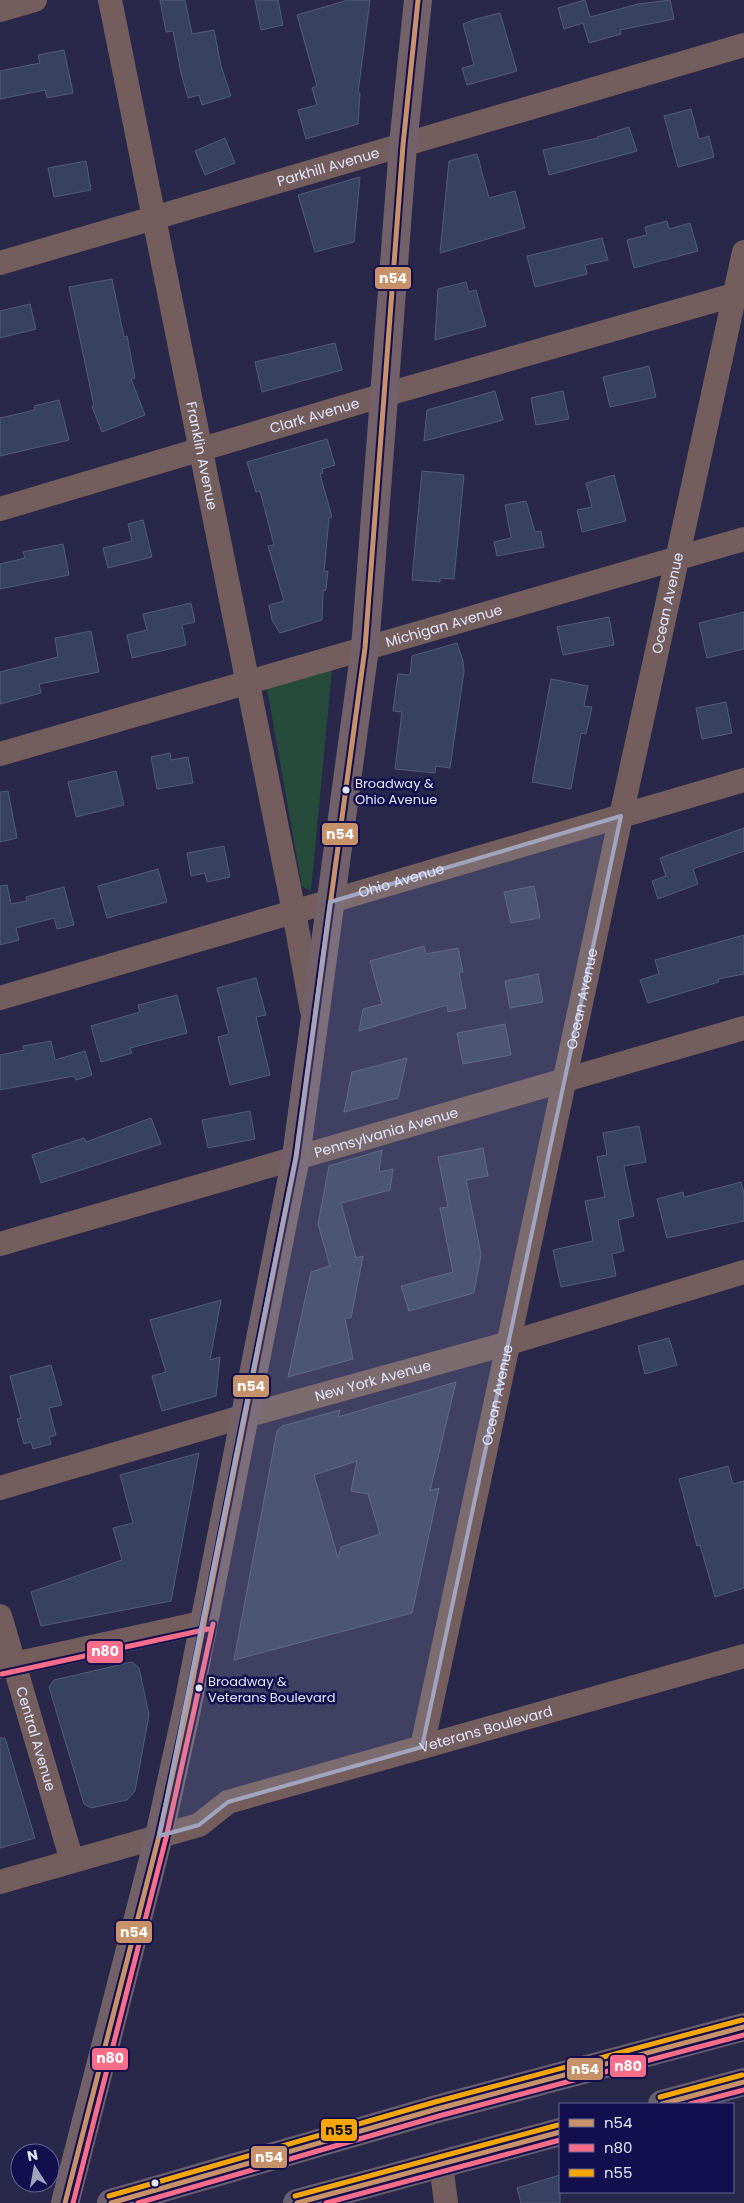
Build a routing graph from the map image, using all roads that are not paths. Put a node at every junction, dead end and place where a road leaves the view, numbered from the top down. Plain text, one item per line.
1 (35, 0) edge
2 (110, 0) edge
3 (418, 0) edge
4 (0, 10) edge
5 (744, 45) edge
6 (403, 145) junction
7 (155, 218) junction
8 (744, 252) edge
9 (0, 263) edge
10 (739, 293) edge
11 (384, 395) junction
12 (201, 450) junction
13 (0, 509) edge
14 (744, 540) edge
15 (678, 559) junction
16 (365, 648) junction
17 (248, 681) junction
18 (0, 754) edge
19 (744, 780) edge
20 (621, 816) junction
21 (330, 902) junction
22 (294, 912) junction
23 (0, 998) edge
24 (314, 1023) junction
25 (744, 1028) edge
26 (566, 1081) junction
27 (296, 1157) junction
28 (0, 1244) edge
29 (744, 1272) edge
30 (509, 1342) junction
31 (245, 1416) junction
32 (0, 1488) edge
33 (0, 1616) edge
34 (206, 1622) junction
35 (744, 1656) edge
36 (7, 1665) edge
37 (422, 1747) junction
38 (159, 1836) junction
39 (72, 1861) junction
40 (0, 1882) edge
41 (744, 2027) edge
42 (744, 2082) edge
43 (666, 2103) edge
44 (559, 2132) edge
45 (441, 2164) junction
46 (65, 2203) edge
47 (111, 2203) edge
48 (297, 2203) edge
49 (446, 2203) edge

1 - 4 street
2 - 7 street, Franklin Avenue
3 - 6 main road
5 - 6 street, Parkhill Avenue
6 - 7 street, Parkhill Avenue
6 - 11 main road
7 - 9 street, Parkhill Avenue
7 - 12 street, Franklin Avenue
8 - 10 street, Ocean Avenue
10 - 11 street, Clark Avenue
10 - 15 street, Ocean Avenue
11 - 12 street, Clark Avenue
11 - 16 main road
12 - 13 street, Clark Avenue
12 - 17 street, Franklin Avenue
14 - 15 street, Michigan Avenue
15 - 16 street, Michigan Avenue
15 - 20 street, Ocean Avenue
16 - 17 street, Michigan Avenue
16 - 21 main road
17 - 18 street, Michigan Avenue
17 - 22 street, Franklin Avenue
19 - 20 street, Ohio Avenue
20 - 21 street, Ohio Avenue
20 - 26 street, Ocean Avenue
21 - 22 street, Ohio Avenue
21 - 24 main road
22 - 23 street, Ohio Avenue
22 - 24 street, Franklin Avenue
24 - 27 main road
25 - 26 street, Pennsylvania Avenue
26 - 27 street, Pennsylvania Avenue
26 - 30 street, Ocean Avenue
27 - 28 street, Pennsylvania Avenue
27 - 31 main road
29 - 30 street, New York Avenue
30 - 31 street, New York Avenue
30 - 37 street, Ocean Avenue
31 - 32 street, New York Avenue
31 - 34 main road
33 - 36 street, Central Avenue
34 - 36 street
34 - 38 main road
35 - 37 street, Veterans Boulevard
36 - 39 street, Central Avenue
37 - 38 street, Veterans Boulevard
38 - 39 street
38 - 46 main road
39 - 40 street
41 - 47 highway
42 - 43 highway
44 - 45 highway
45 - 48 highway
45 - 49 street

